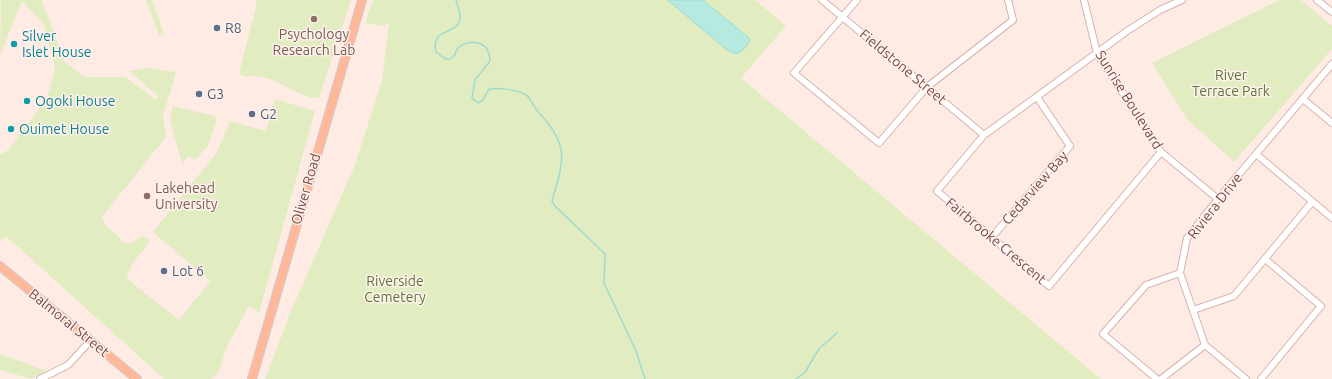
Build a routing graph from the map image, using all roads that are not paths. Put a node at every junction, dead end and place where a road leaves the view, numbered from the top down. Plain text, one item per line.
1 (362, 0) edge
2 (822, 0) edge
3 (857, 0) edge
4 (1008, 0) edge
5 (1084, 0) edge
6 (1182, 0) edge
7 (1317, 0) edge
8 (1332, 12) edge
9 (843, 18) junction
10 (1098, 53) junction
11 (1332, 64) edge
12 (927, 87) junction
13 (1037, 97) junction
14 (1302, 98) junction
15 (1332, 123) edge
16 (984, 135) junction
17 (1161, 152) junction
18 (1256, 154) junction
19 (1218, 199) junction
20 (1312, 202) junction
21 (1332, 218) edge
22 (992, 237) junction
23 (1265, 259) junction
24 (0, 266) edge
25 (1180, 272) junction
26 (1194, 310) junction
27 (91, 340) junction
28 (1205, 344) junction
29 (40, 379) edge
30 (137, 379) edge
31 (252, 379) edge
32 (1157, 379) edge
33 (1161, 379) edge
34 (1246, 379) edge
35 (1260, 379) edge

1 - 31 main road, Oliver Road
2 - 9 street, Fieldstone Street
3 - 9 street
4 - 12 street
5 - 10 street, Sunrise Boulevard
6 - 10 street, Fairbrooke Crescent
7 - 8 street
9 - 12 street, Fieldstone Street
9 - 12 street
10 - 13 street, Fairbrooke Crescent
10 - 17 street, Sunrise Boulevard
11 - 14 street, Riviera Drive
12 - 16 street, Fieldstone Street
13 - 16 street, Fairbrooke Crescent
13 - 22 street, Cedarview Bay
14 - 15 street
14 - 18 street, Riviera Drive
16 - 22 street, Fairbrooke Crescent
17 - 19 street, Sunrise Boulevard
17 - 22 street, Fairbrooke Crescent
18 - 19 street, Riviera Drive
18 - 20 street
19 - 25 street, Riviera Drive
20 - 21 street
20 - 23 street
23 - 26 street
23 - 35 street
24 - 27 main road, Balmoral Street
25 - 26 street
25 - 32 street
26 - 28 street
27 - 29 street
27 - 30 main road, Balmoral Street
28 - 33 street
28 - 34 street

